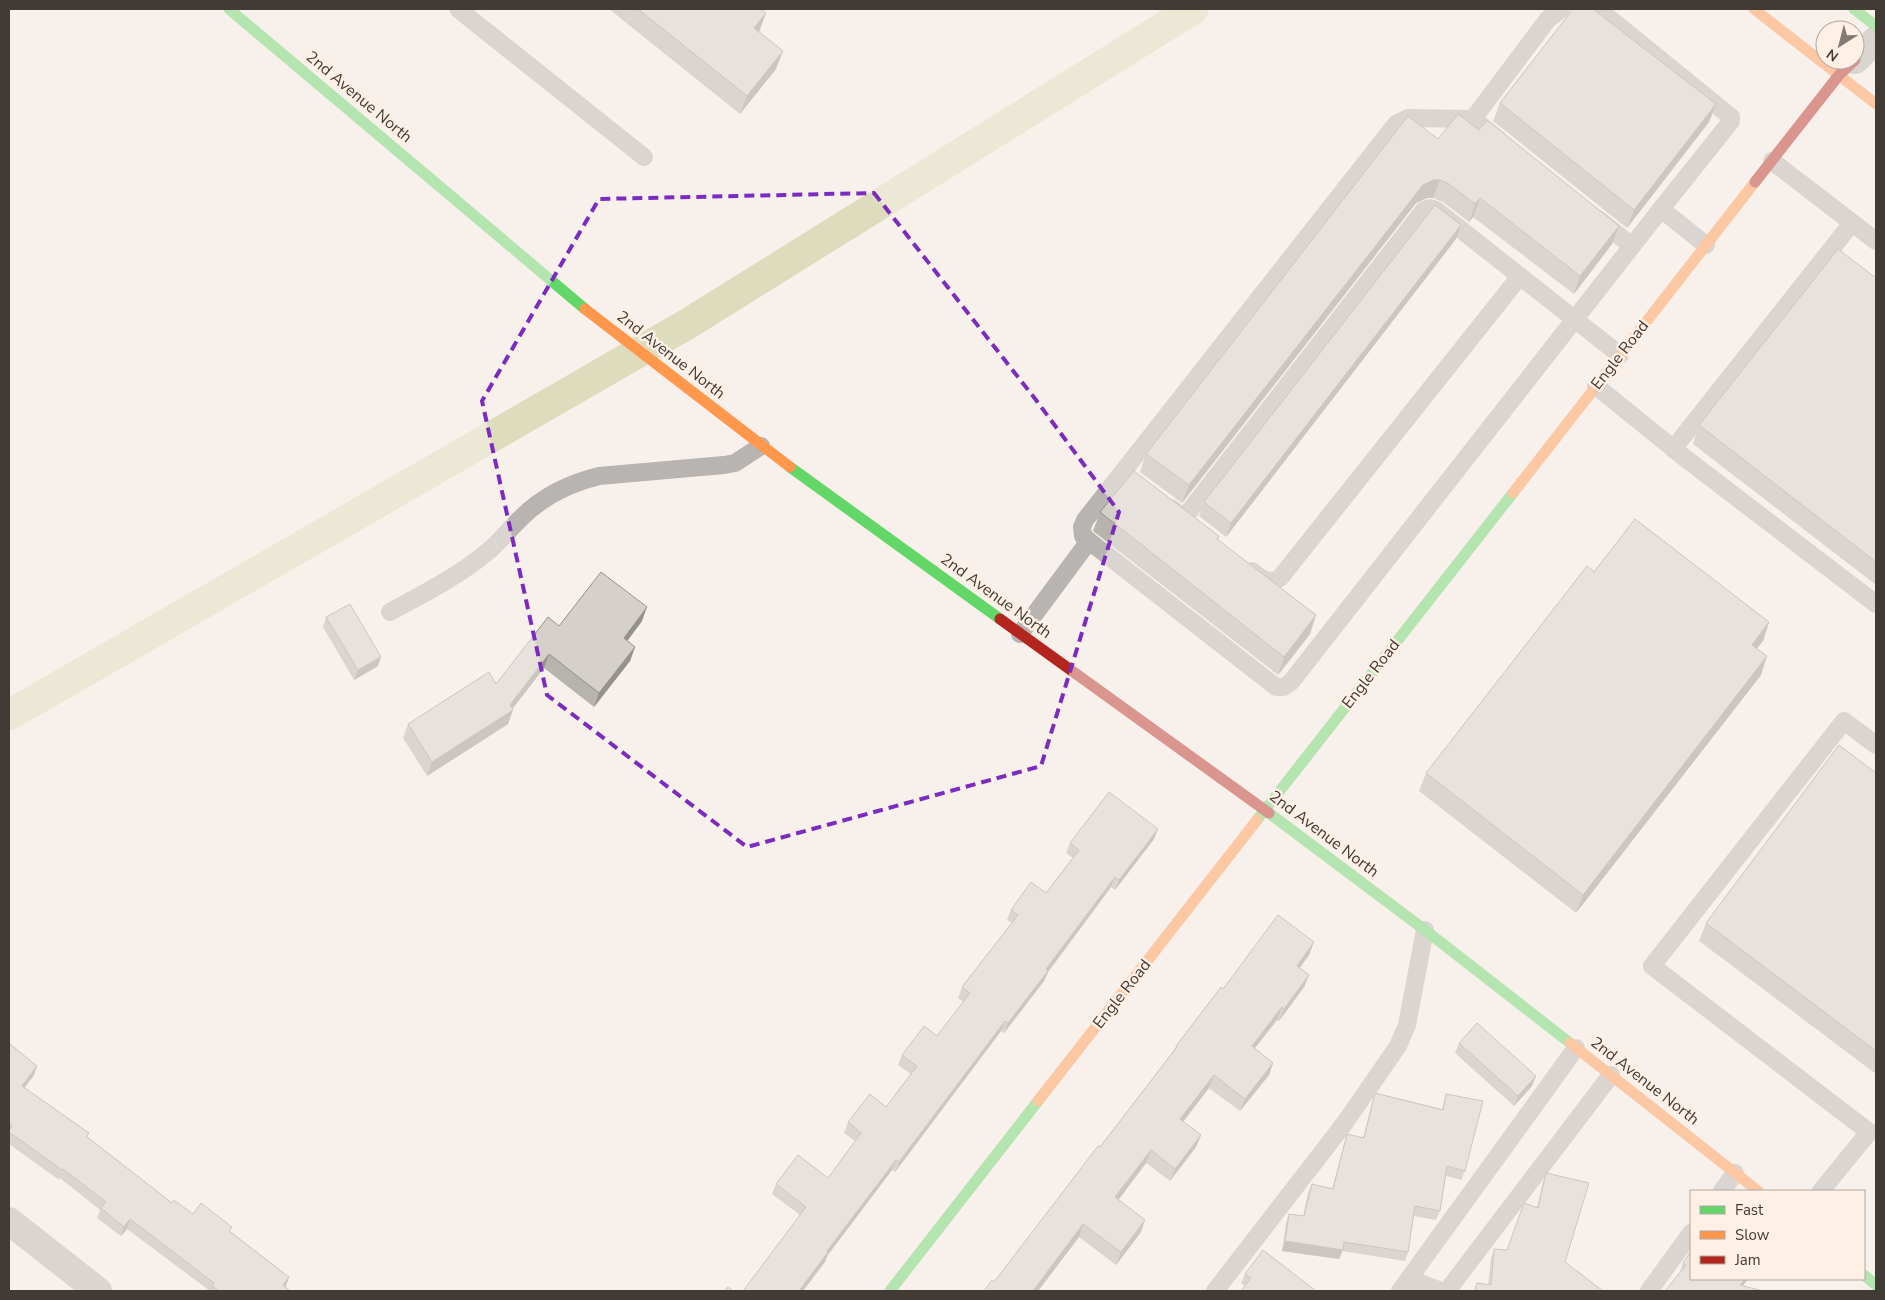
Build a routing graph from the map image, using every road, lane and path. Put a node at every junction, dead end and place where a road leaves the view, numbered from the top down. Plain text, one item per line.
1 (458, 9) edge
2 (1561, 9) edge
3 (1598, 9) edge
4 (1754, 9) edge
5 (1854, 9) edge
6 (239, 12) edge
7 (477, 15) edge
8 (1876, 26) edge
9 (1876, 40) edge
10 (1815, 45) edge
11 (1865, 51) edge
12 (1846, 70) edge
13 (1853, 70) edge
14 (1876, 104) edge
15 (1472, 119) junction
16 (1510, 149) edge
17 (644, 157) dead end
18 (1772, 161) junction
19 (1661, 209) junction
20 (1586, 210) edge
21 (1852, 222) junction
22 (1876, 241) edge
23 (1706, 245) junction
24 (1632, 246) junction
25 (1520, 276) junction
26 (1575, 318) junction
27 (1620, 355) junction
28 (1596, 386) junction
29 (761, 446) junction
30 (1673, 449) junction
31 (1122, 472) junction
32 (1138, 484) edge
33 (1161, 501) edge
34 (1184, 518) junction
35 (1200, 530) edge
36 (1089, 541) junction
37 (1239, 560) edge
38 (1876, 604) edge
39 (390, 612) dead end
40 (1020, 634) junction
41 (1876, 745) edge
42 (1265, 810) junction
43 (1425, 930) junction
44 (1576, 1048) junction
45 (1611, 1075) junction
46 (1873, 1131) edge
47 (1735, 1173) junction
48 (1723, 1190) edge
49 (1757, 1190) edge
50 (1822, 1190) edge
51 (9, 1221) edge
52 (1690, 1234) edge
53 (1865, 1276) edge
54 (1404, 1285) edge
55 (1876, 1285) edge
56 (98, 1291) edge
57 (890, 1291) edge
58 (1215, 1291) edge
59 (1441, 1291) edge
60 (1448, 1291) edge
61 (1649, 1291) edge

1 - 7 lane
2 - 15 lane
3 - 19 lane
4 - 10 street
5 - 8 street
6 - 29 street, 2nd Avenue North
7 - 17 lane
9 - 11 street, Engle Road
12 - 18 street, Engle Road
13 - 14 street
15 - 16 lane
15 - 31 lane
18 - 21 lane
18 - 23 street, Engle Road
19 - 23 lane
19 - 24 lane
20 - 24 lane
21 - 22 lane
21 - 30 lane
23 - 27 street, Engle Road
24 - 26 lane
25 - 26 lane
25 - 34 lane
25 - 37 lane
26 - 27 lane
26 - 36 lane
27 - 28 street, Engle Road
28 - 30 lane
28 - 42 street, Engle Road
29 - 39 lane
29 - 40 street, 2nd Avenue North
30 - 38 lane
31 - 32 lane
31 - 36 lane
33 - 34 lane
34 - 35 lane
36 - 40 lane
40 - 42 street, 2nd Avenue North
41 - 46 lane
42 - 43 street, 2nd Avenue North
42 - 57 street, Engle Road
43 - 44 street, 2nd Avenue North
43 - 58 lane
44 - 45 street, 2nd Avenue North
44 - 54 lane
45 - 47 street, 2nd Avenue North
45 - 60 lane
46 - 50 lane
47 - 48 lane
47 - 49 street, 2nd Avenue North
51 - 56 street
52 - 61 lane
53 - 55 street
54 - 59 lane

